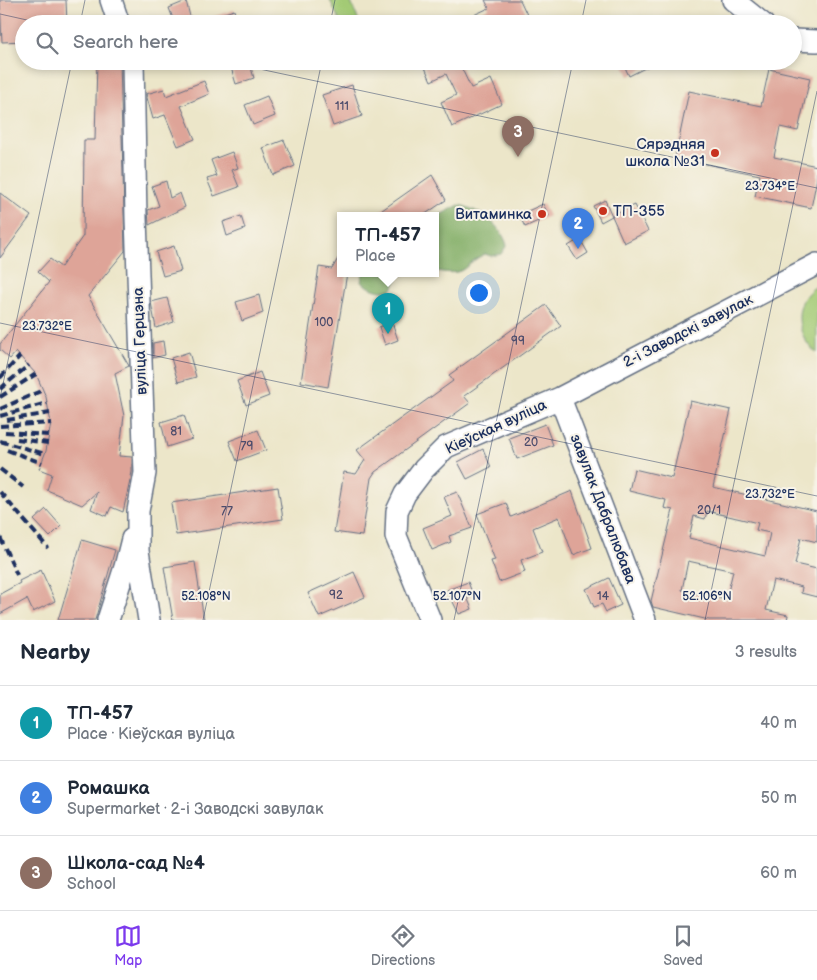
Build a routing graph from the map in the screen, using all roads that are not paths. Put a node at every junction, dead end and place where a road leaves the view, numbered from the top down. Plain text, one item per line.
1 (111, 0) edge
2 (733, 0) edge
3 (115, 15) edge
4 (752, 15) edge
5 (802, 40) edge
6 (817, 41) edge
7 (133, 70) edge
8 (817, 264) edge
9 (560, 398) junction
10 (138, 511) junction
11 (108, 620) edge
12 (149, 620) edge
13 (430, 620) edge
14 (645, 620) edge

1 - 3 street
2 - 4 street
5 - 6 street
7 - 10 street, вуліца Герцэна
8 - 9 street, 2-і Заводскі завулак
9 - 13 street, Кіеўская вуліца
9 - 14 street, завулак Дабралюбава
10 - 11 street
10 - 12 street, вуліца Герцэна

